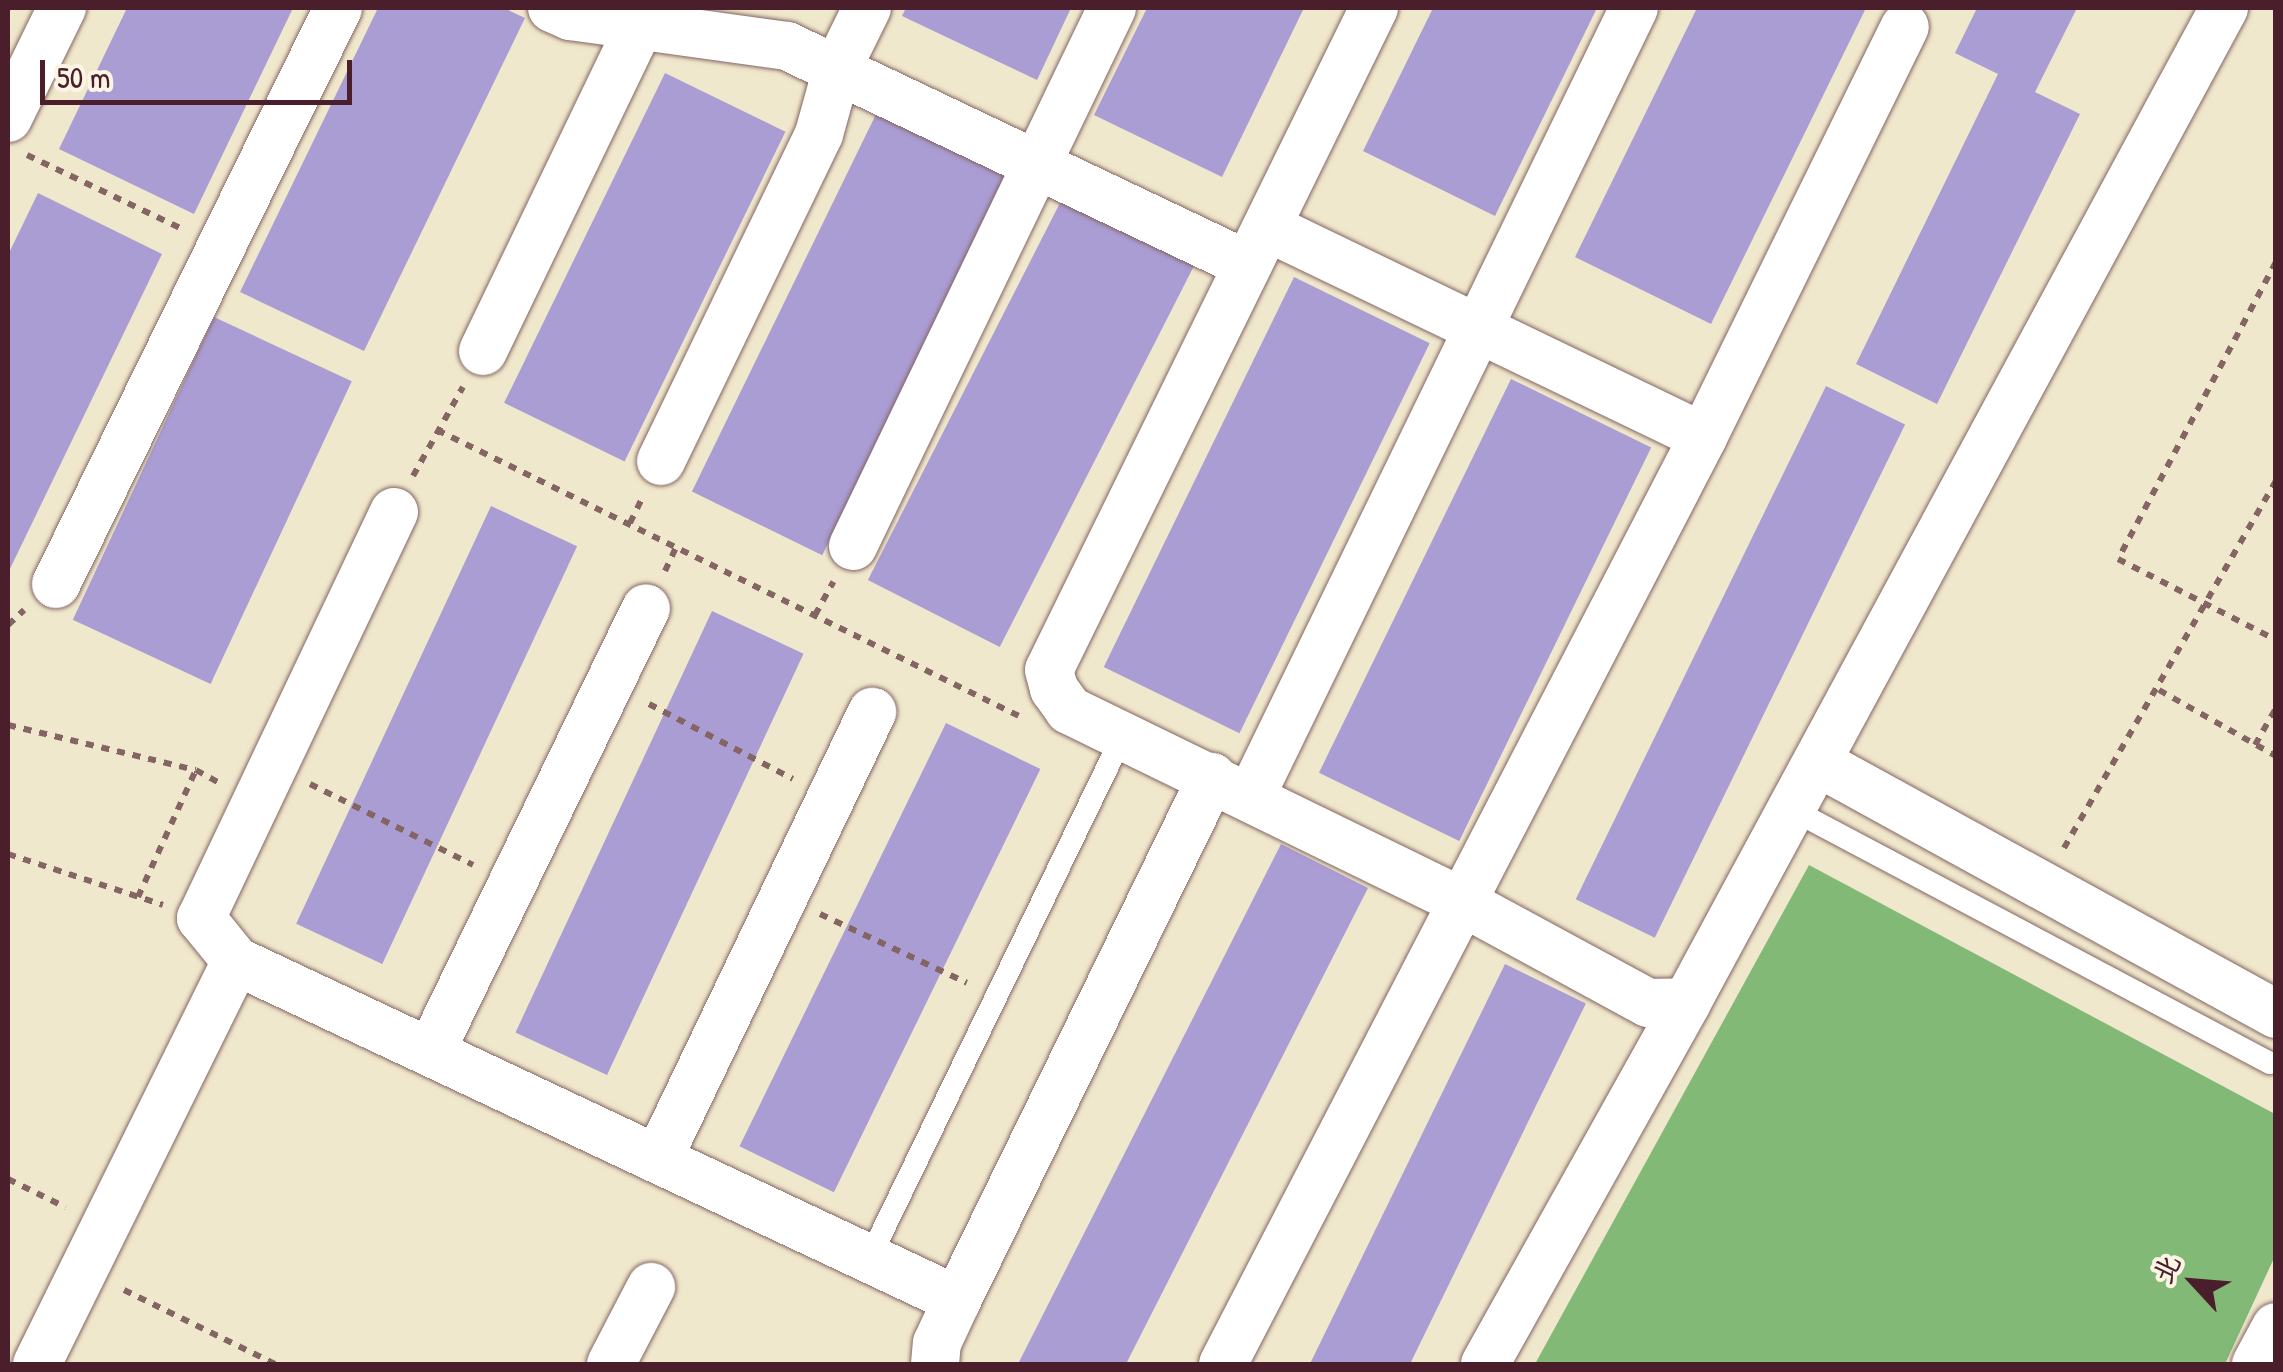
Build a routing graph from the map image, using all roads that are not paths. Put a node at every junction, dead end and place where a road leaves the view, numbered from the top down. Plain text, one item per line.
1 (62, 8) edge
2 (338, 8) edge
3 (552, 8) edge
4 (867, 8) edge
5 (1112, 8) edge
6 (1374, 8) edge
7 (1634, 8) edge
8 (2224, 8) edge
9 (645, 16) edge
10 (1905, 27) dead end
11 (837, 69) junction
12 (16, 136) edge
13 (1038, 164) junction
14 (1258, 246) junction
15 (484, 351) road end
16 (1702, 437) junction
17 (660, 461) dead end
18 (394, 512) road end
19 (852, 546) dead end
20 (56, 584) dead end
21 (646, 608) dead end
22 (872, 712) dead end
23 (1123, 735) junction
24 (1817, 762) junction
25 (1232, 786) junction
26 (1792, 809) junction
27 (1462, 902) junction
28 (236, 962) junction
29 (1687, 1002) junction
30 (2276, 1014) edge
31 (431, 1051) junction
32 (2270, 1064) dead end
33 (658, 1159) junction
34 (869, 1260) junction
35 (651, 1287) dead end
36 (957, 1300) junction
37 (2276, 1327) edge
38 (36, 1364) edge
39 (611, 1364) edge
40 (935, 1364) edge
41 (1222, 1364) edge
42 (1485, 1364) edge
43 (2256, 1364) edge

1 - 12 street
2 - 20 street
3 - 9 street
4 - 11 street
5 - 13 street
6 - 14 street
7 - 25 street
8 - 24 street
9 - 11 street
9 - 15 street
10 - 16 street
11 - 13 street
11 - 17 street
13 - 14 street
13 - 19 street
14 - 16 street
14 - 23 street
16 - 27 street
18 - 28 street
21 - 31 street
22 - 33 street
23 - 25 street
23 - 34 lane
24 - 26 street
24 - 30 street
25 - 27 street
25 - 36 street
26 - 29 street
26 - 32 lane
27 - 29 street
27 - 41 street
28 - 31 street
28 - 38 street
29 - 42 street
31 - 33 street
33 - 34 street
34 - 36 street
35 - 39 street
36 - 40 street
37 - 43 street

